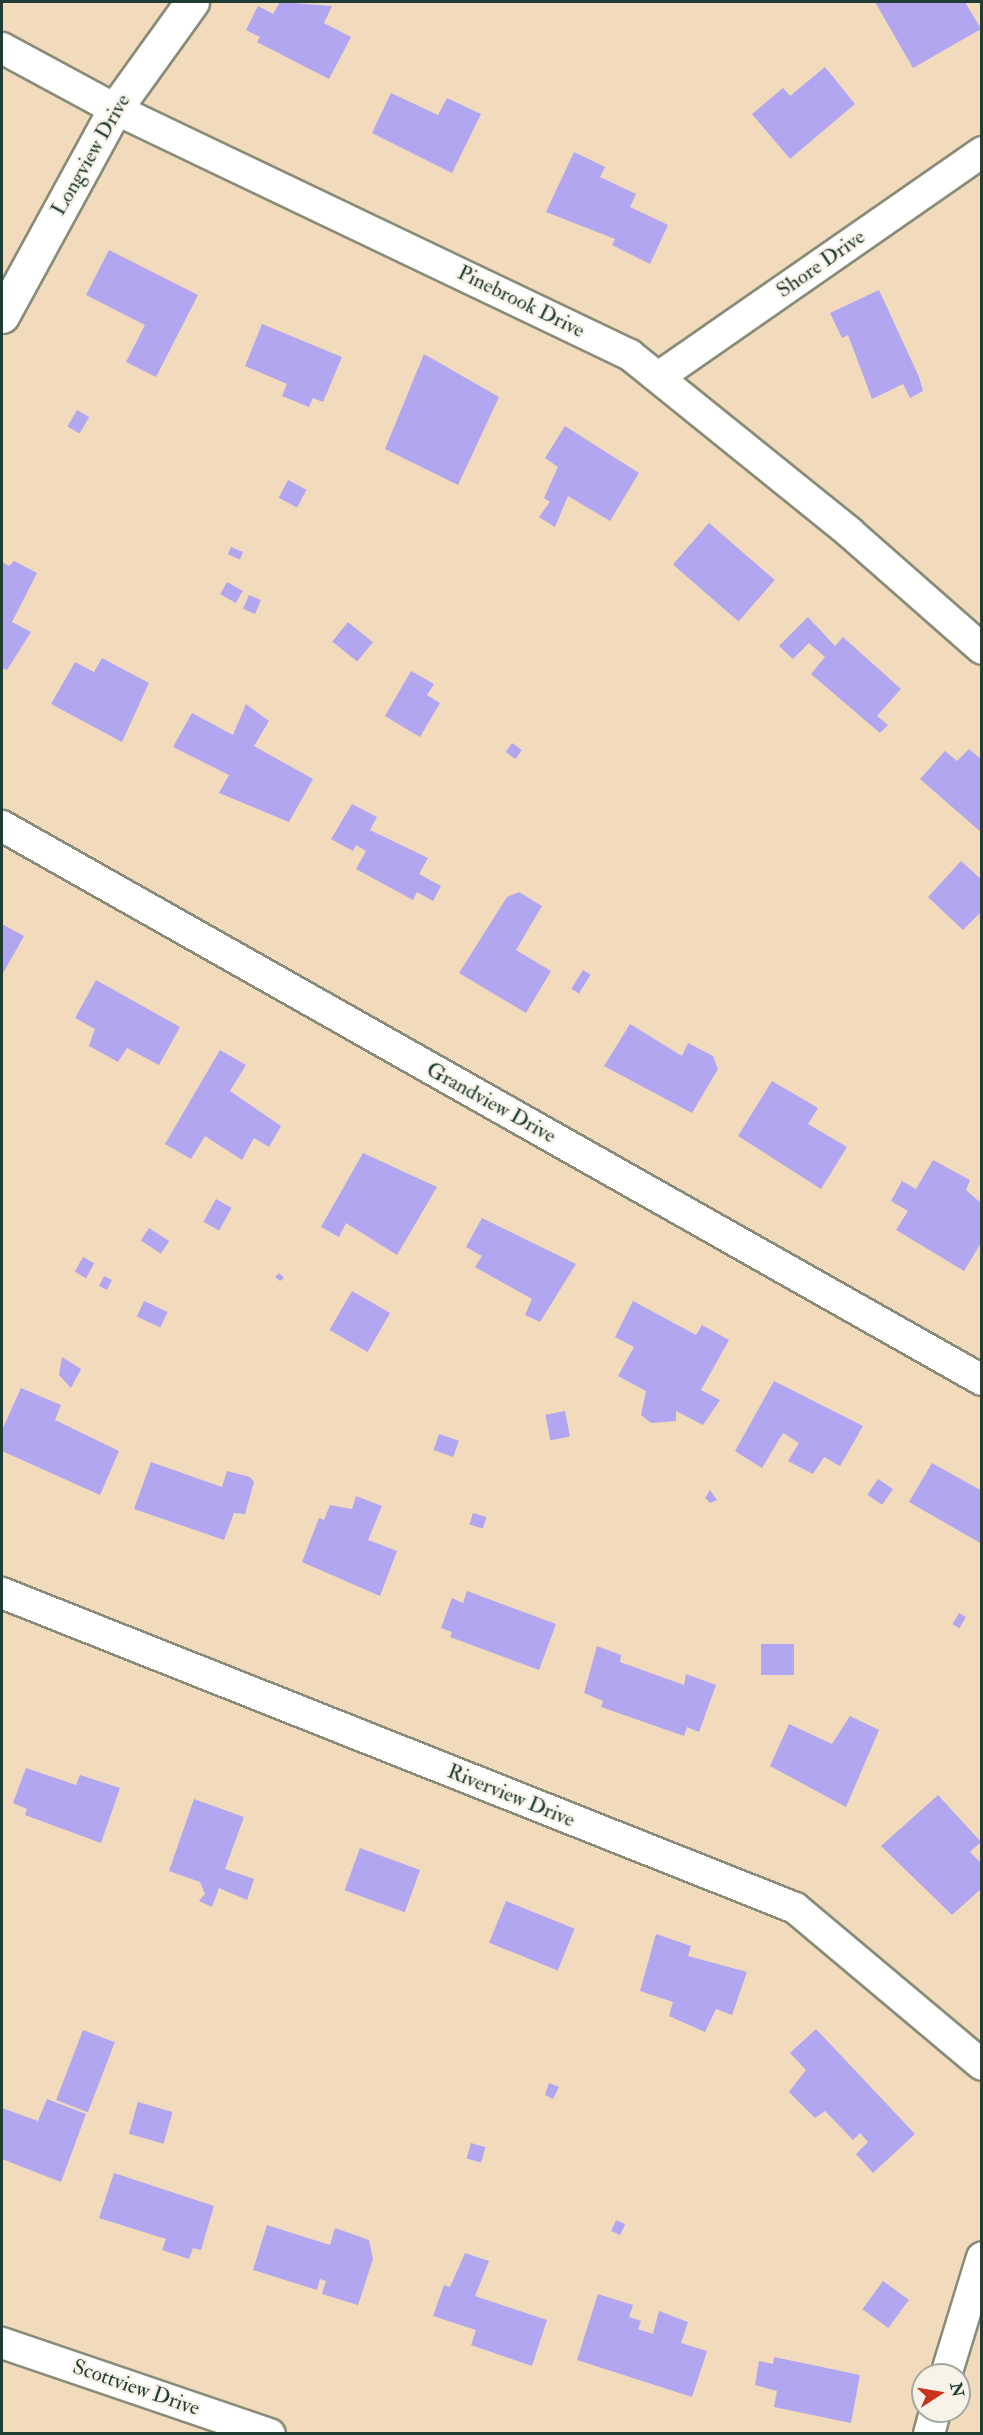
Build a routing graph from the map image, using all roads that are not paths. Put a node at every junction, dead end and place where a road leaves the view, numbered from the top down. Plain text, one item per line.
1 (192, 2) edge
2 (2, 48) edge
3 (114, 109) junction
4 (981, 152) edge
5 (2, 316) edge
6 (660, 376) junction
7 (981, 649) edge
8 (2, 826) edge
9 (981, 1380) edge
10 (2, 1593) edge
11 (981, 2065) edge
12 (981, 2257) edge
13 (2, 2343) edge
14 (950, 2363) edge
15 (270, 2433) edge

1 - 3 street, Longview Drive
2 - 3 street, Pinebrook Drive
3 - 5 street, Longview Drive
3 - 6 street, Pinebrook Drive
4 - 6 street, Shore Drive
6 - 7 street, Pinebrook Drive
8 - 9 street, Grandview Drive
10 - 11 street, Riverview Drive
12 - 14 street
13 - 15 street, Scottview Drive

